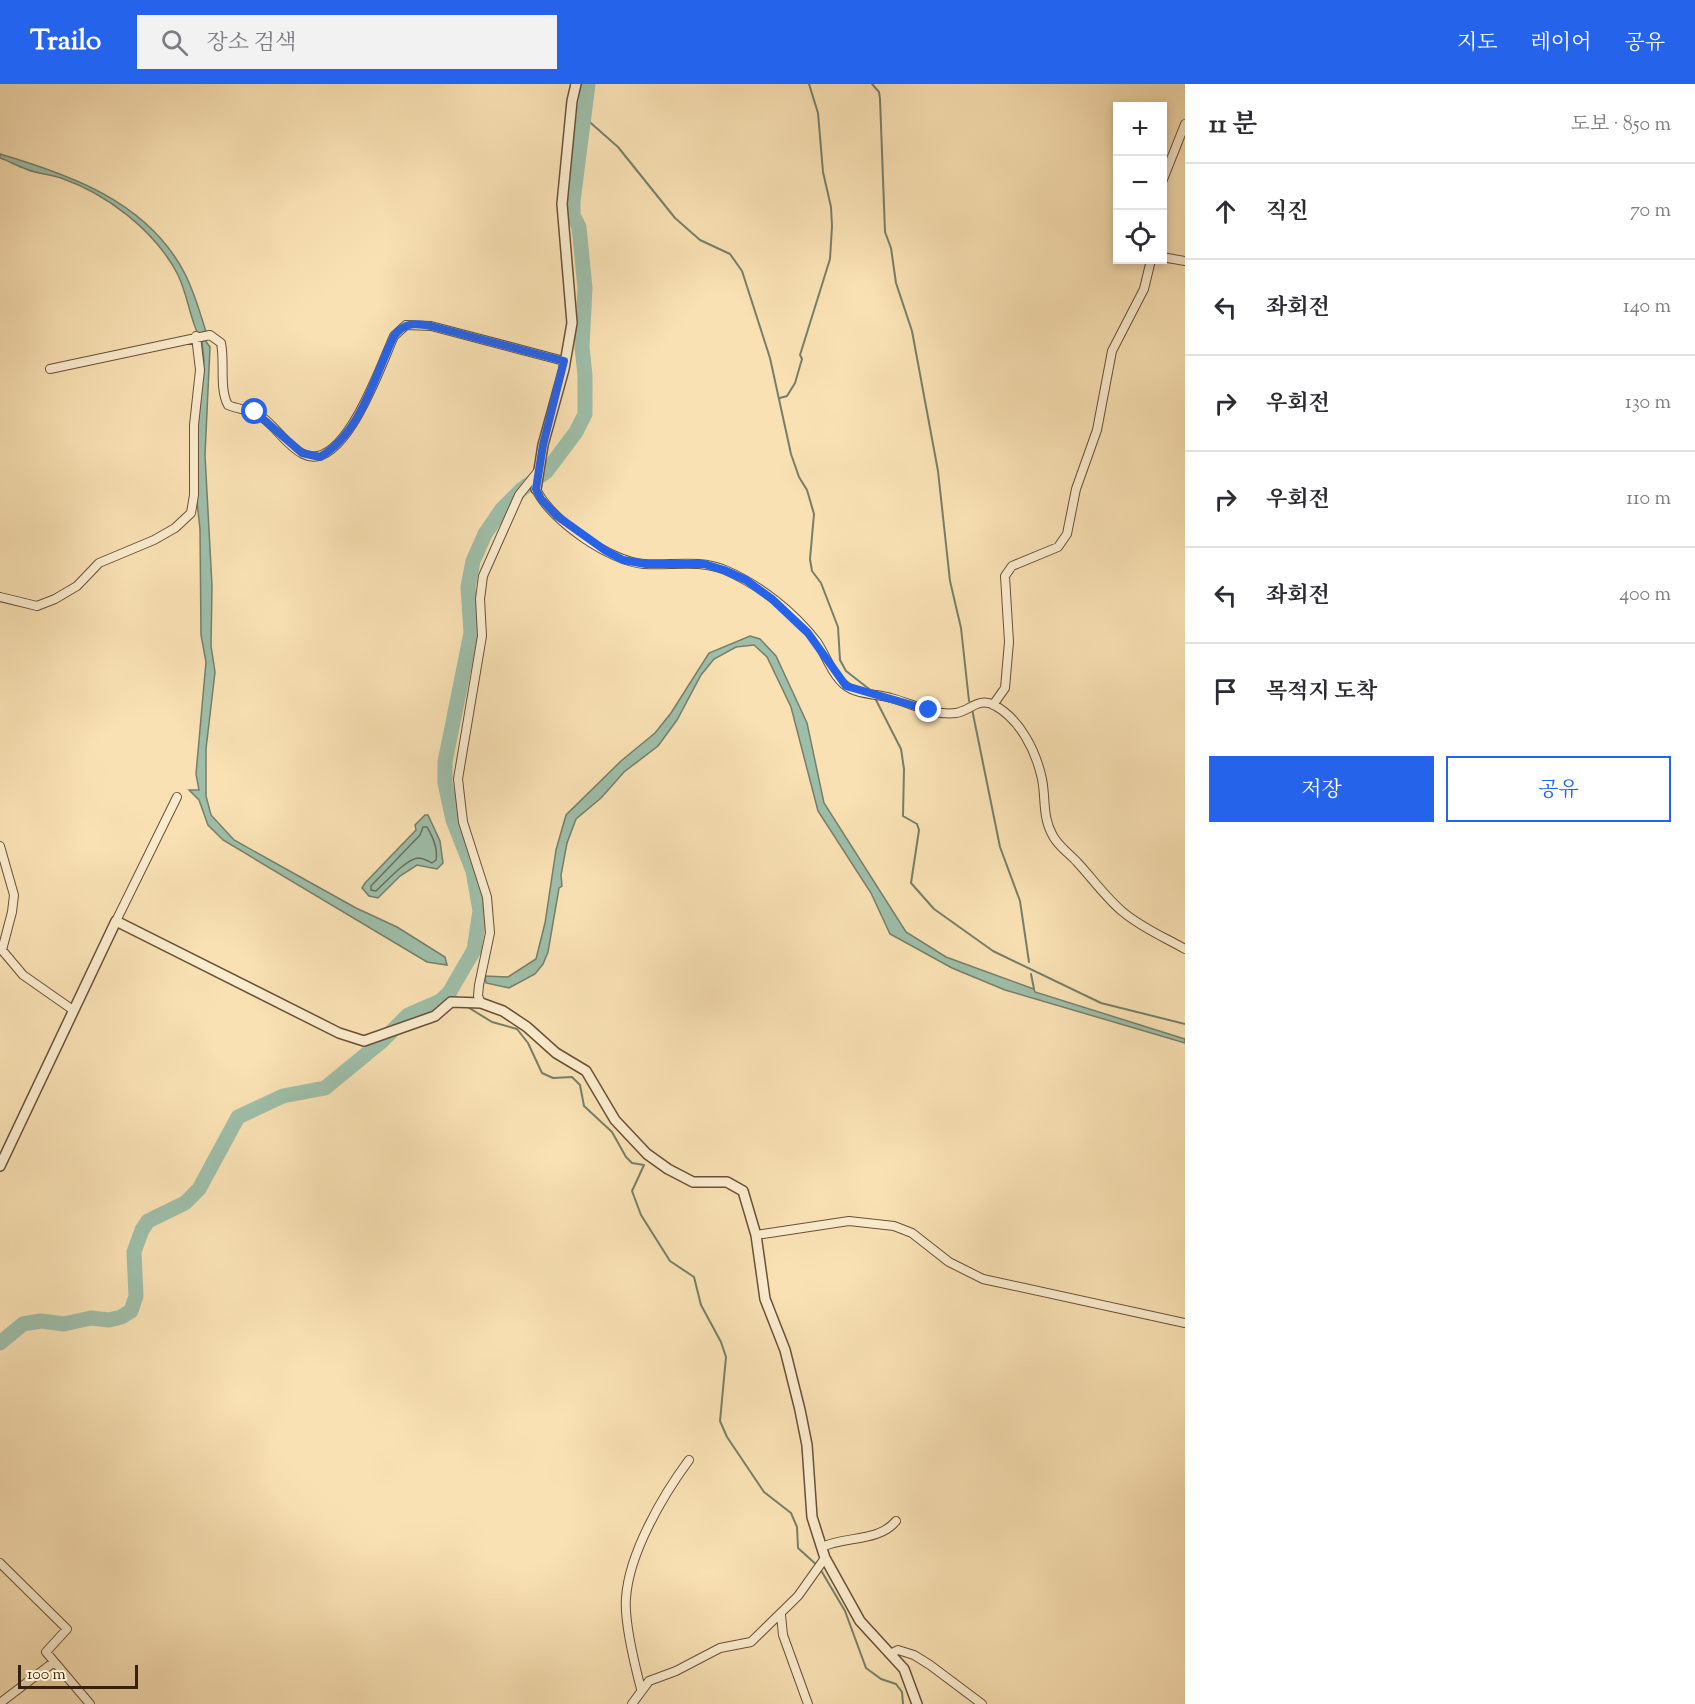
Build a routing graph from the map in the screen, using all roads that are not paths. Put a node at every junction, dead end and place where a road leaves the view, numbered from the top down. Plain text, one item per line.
1 (576, 84) edge
2 (1185, 124) edge
3 (1167, 169) edge
4 (1167, 258) edge
5 (1185, 261) edge
6 (1150, 264) edge
7 (196, 336) junction
8 (564, 361) junction
9 (50, 369) dead end
10 (539, 470) junction
11 (536, 489) joint
12 (0, 597) edge
13 (993, 705) junction
14 (177, 797) dead end
15 (0, 846) edge
16 (116, 921) junction
17 (1185, 949) edge
18 (481, 1003) junction
19 (74, 1010) junction
20 (0, 1166) edge
21 (756, 1234) junction
22 (1185, 1323) edge
23 (689, 1460) dead end
24 (896, 1521) dead end
25 (822, 1547) junction
26 (825, 1558) junction
27 (0, 1563) edge
28 (781, 1615) junction
29 (892, 1653) junction
30 (54, 1662) junction
31 (641, 1689) junction
32 (0, 1703) edge
33 (90, 1704) edge
34 (632, 1704) edge
35 (808, 1704) edge
36 (917, 1704) edge
37 (982, 1704) edge

1 - 8 street
2 - 3 street
4 - 5 street
6 - 13 street
7 - 8 street
7 - 9 street
7 - 12 street
8 - 10 street
10 - 11 street
10 - 18 street
11 - 13 street
13 - 17 street
14 - 16 street
15 - 19 street
16 - 18 street
16 - 19 street
18 - 21 street
19 - 20 street
21 - 22 street
21 - 25 street
23 - 31 street
24 - 25 street
25 - 26 street
26 - 28 street
26 - 29 street
27 - 30 street
28 - 31 street
28 - 35 street
29 - 36 street
29 - 37 street
30 - 32 street
30 - 33 street
31 - 34 street

